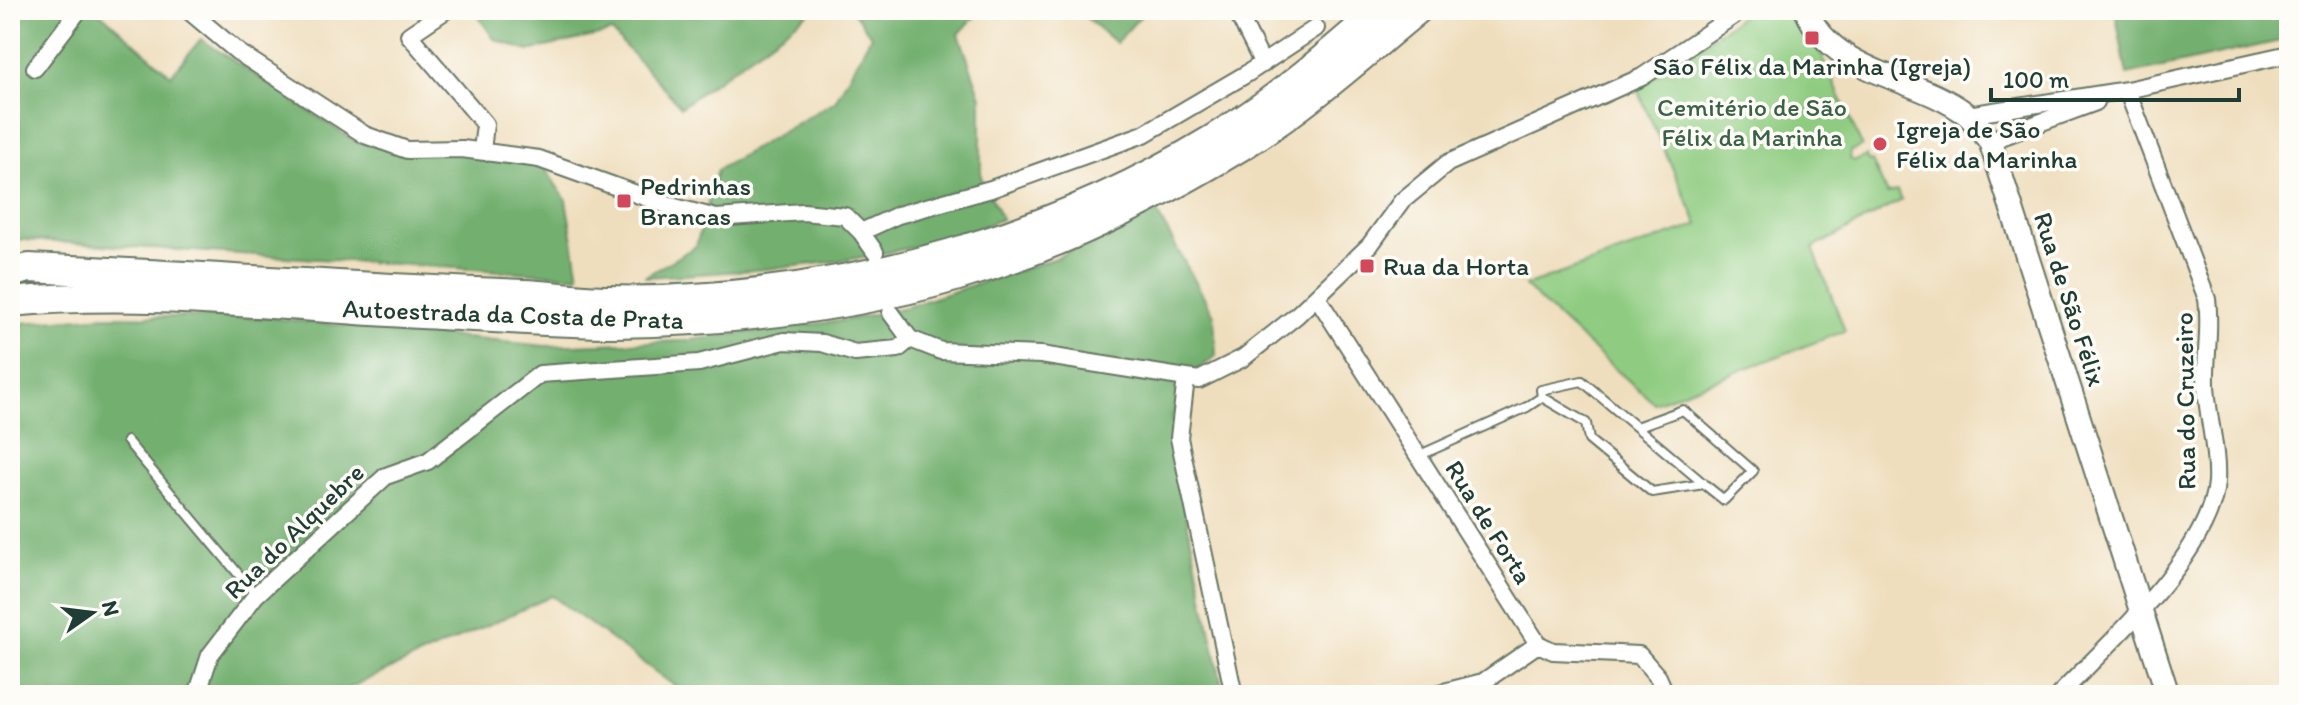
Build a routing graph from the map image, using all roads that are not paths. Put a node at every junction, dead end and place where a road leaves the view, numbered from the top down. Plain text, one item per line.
1 (79, 10) edge
2 (188, 10) edge
3 (446, 10) edge
4 (1236, 10) edge
5 (1380, 10) edge
6 (1417, 10) edge
7 (1742, 10) edge
8 (1806, 10) edge
9 (1316, 28) dead end
10 (2289, 54) edge
11 (1263, 64) junction
12 (35, 68) dead end
13 (2127, 90) junction
14 (1968, 115) junction
15 (1990, 141) junction
16 (482, 151) junction
17 (861, 232) junction
18 (875, 252) dead end
19 (16, 268) edge
20 (1317, 297) junction
21 (10, 302) edge
22 (891, 313) dead end
23 (910, 339) junction
24 (1186, 378) junction
25 (1542, 397) junction
26 (1639, 426) junction
27 (127, 441) dead end
28 (1418, 456) junction
29 (1704, 484) junction
30 (256, 595) junction
31 (2141, 608) junction
32 (1538, 644) junction
33 (1436, 694) edge
34 (197, 695) edge
35 (1234, 695) edge
36 (1666, 695) edge
37 (2059, 695) edge
38 (2168, 695) edge

1 - 12 street
2 - 16 street
3 - 16 street
4 - 11 street
5 - 19 highway, Autoestrada da Costa de Prata
6 - 21 highway, Autoestrada da Costa de Prata
7 - 20 street
8 - 14 main road, Rua de São Félix
9 - 11 street
10 - 13 street
11 - 17 street
13 - 14 street
13 - 15 street
13 - 31 street, Rua do Cruzeiro
14 - 15 main road, Rua de São Félix
15 - 31 main road, Rua de São Félix
16 - 17 street
17 - 18 street
20 - 24 street
20 - 28 street, Rua de Forta
22 - 23 street
23 - 24 street
23 - 30 street, Rua do Alquebre
24 - 35 street
25 - 26 lane
25 - 28 lane
25 - 29 lane
26 - 29 lane
26 - 29 lane
27 - 30 lane
28 - 32 street, Rua de Forta
30 - 34 street, Rua do Alquebre
31 - 37 street
31 - 38 main road, Rua de São Félix
32 - 33 street
32 - 36 street

